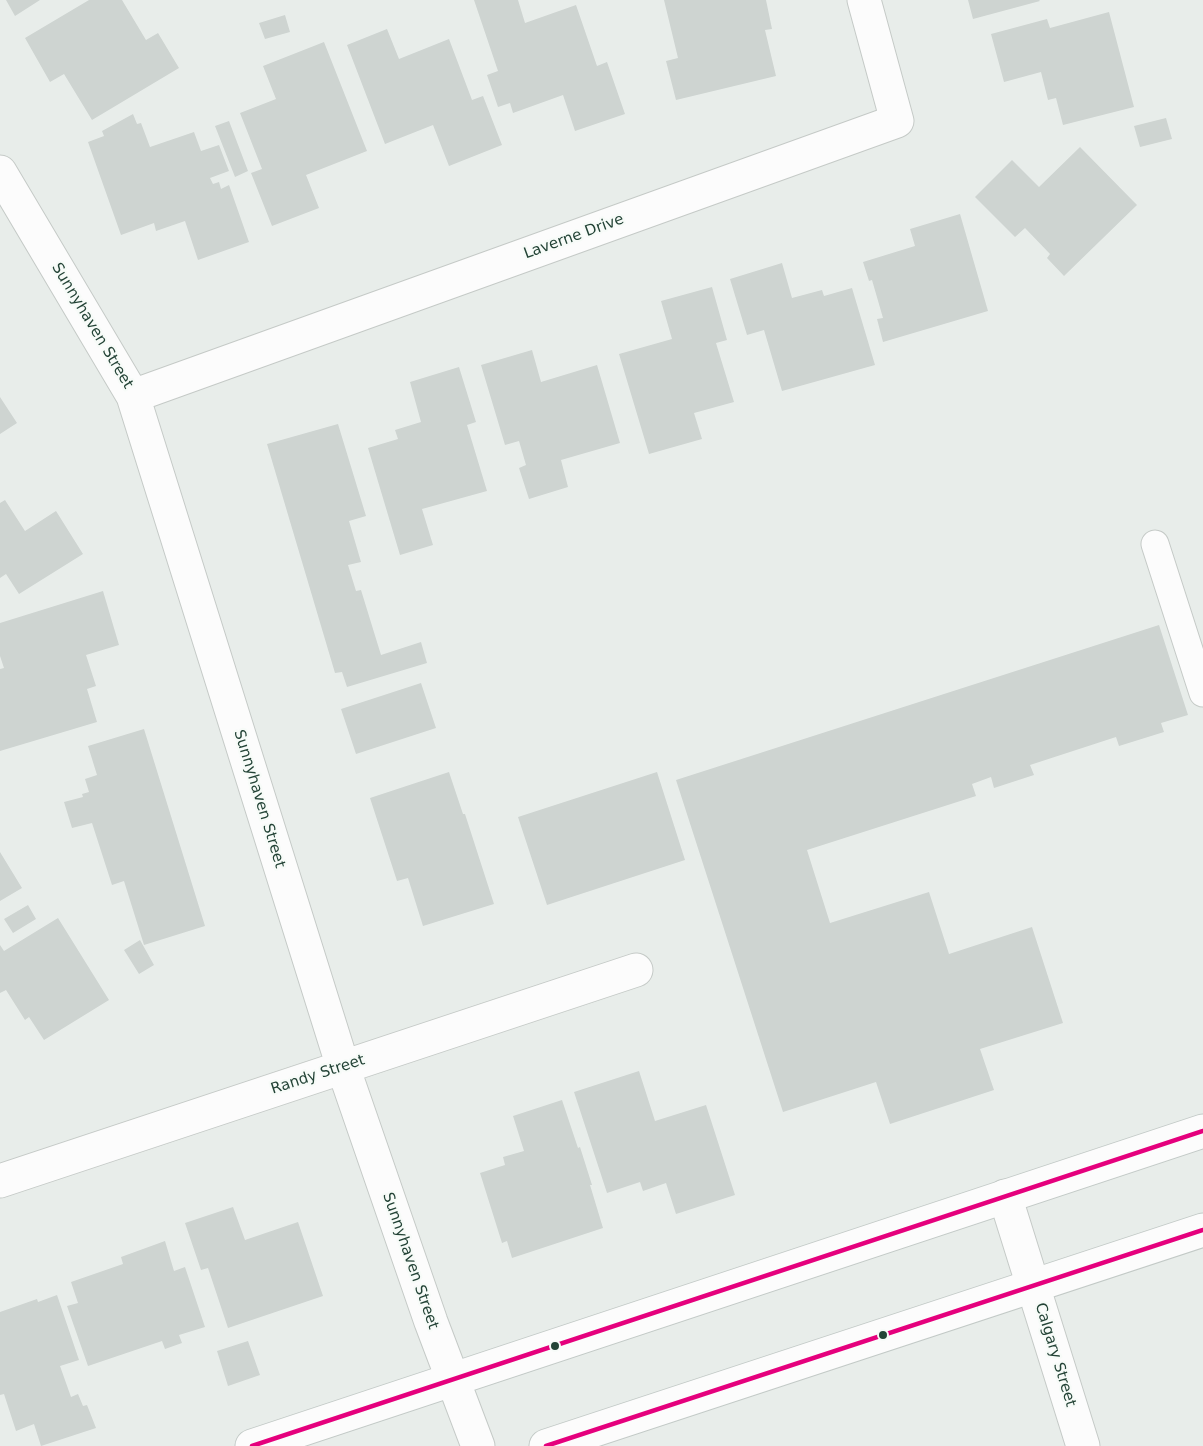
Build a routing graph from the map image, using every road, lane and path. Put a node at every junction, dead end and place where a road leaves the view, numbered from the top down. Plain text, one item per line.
1 (864, 0) edge
2 (0, 172) edge
3 (133, 396) junction
4 (1155, 544) dead end
5 (1203, 693) edge
6 (636, 969) dead end
7 (343, 1067) junction
8 (1203, 1131) edge
9 (0, 1181) edge
10 (1005, 1196) junction
11 (1203, 1230) edge
12 (1034, 1286) junction
13 (452, 1380) junction
14 (252, 1446) edge
15 (478, 1446) edge
16 (546, 1446) edge
17 (1083, 1446) edge

1 - 3 street, Laverne Drive
2 - 3 street, Sunnyhaven Street
3 - 7 street, Sunnyhaven Street
4 - 5 lane
6 - 7 street, Randy Street
7 - 9 street, Randy Street
7 - 13 street, Sunnyhaven Street
8 - 10 street
10 - 12 street, Calgary Street
10 - 13 street
11 - 12 street
12 - 16 street
12 - 17 street, Calgary Street
13 - 14 street
13 - 15 street, Sunnyhaven Street

